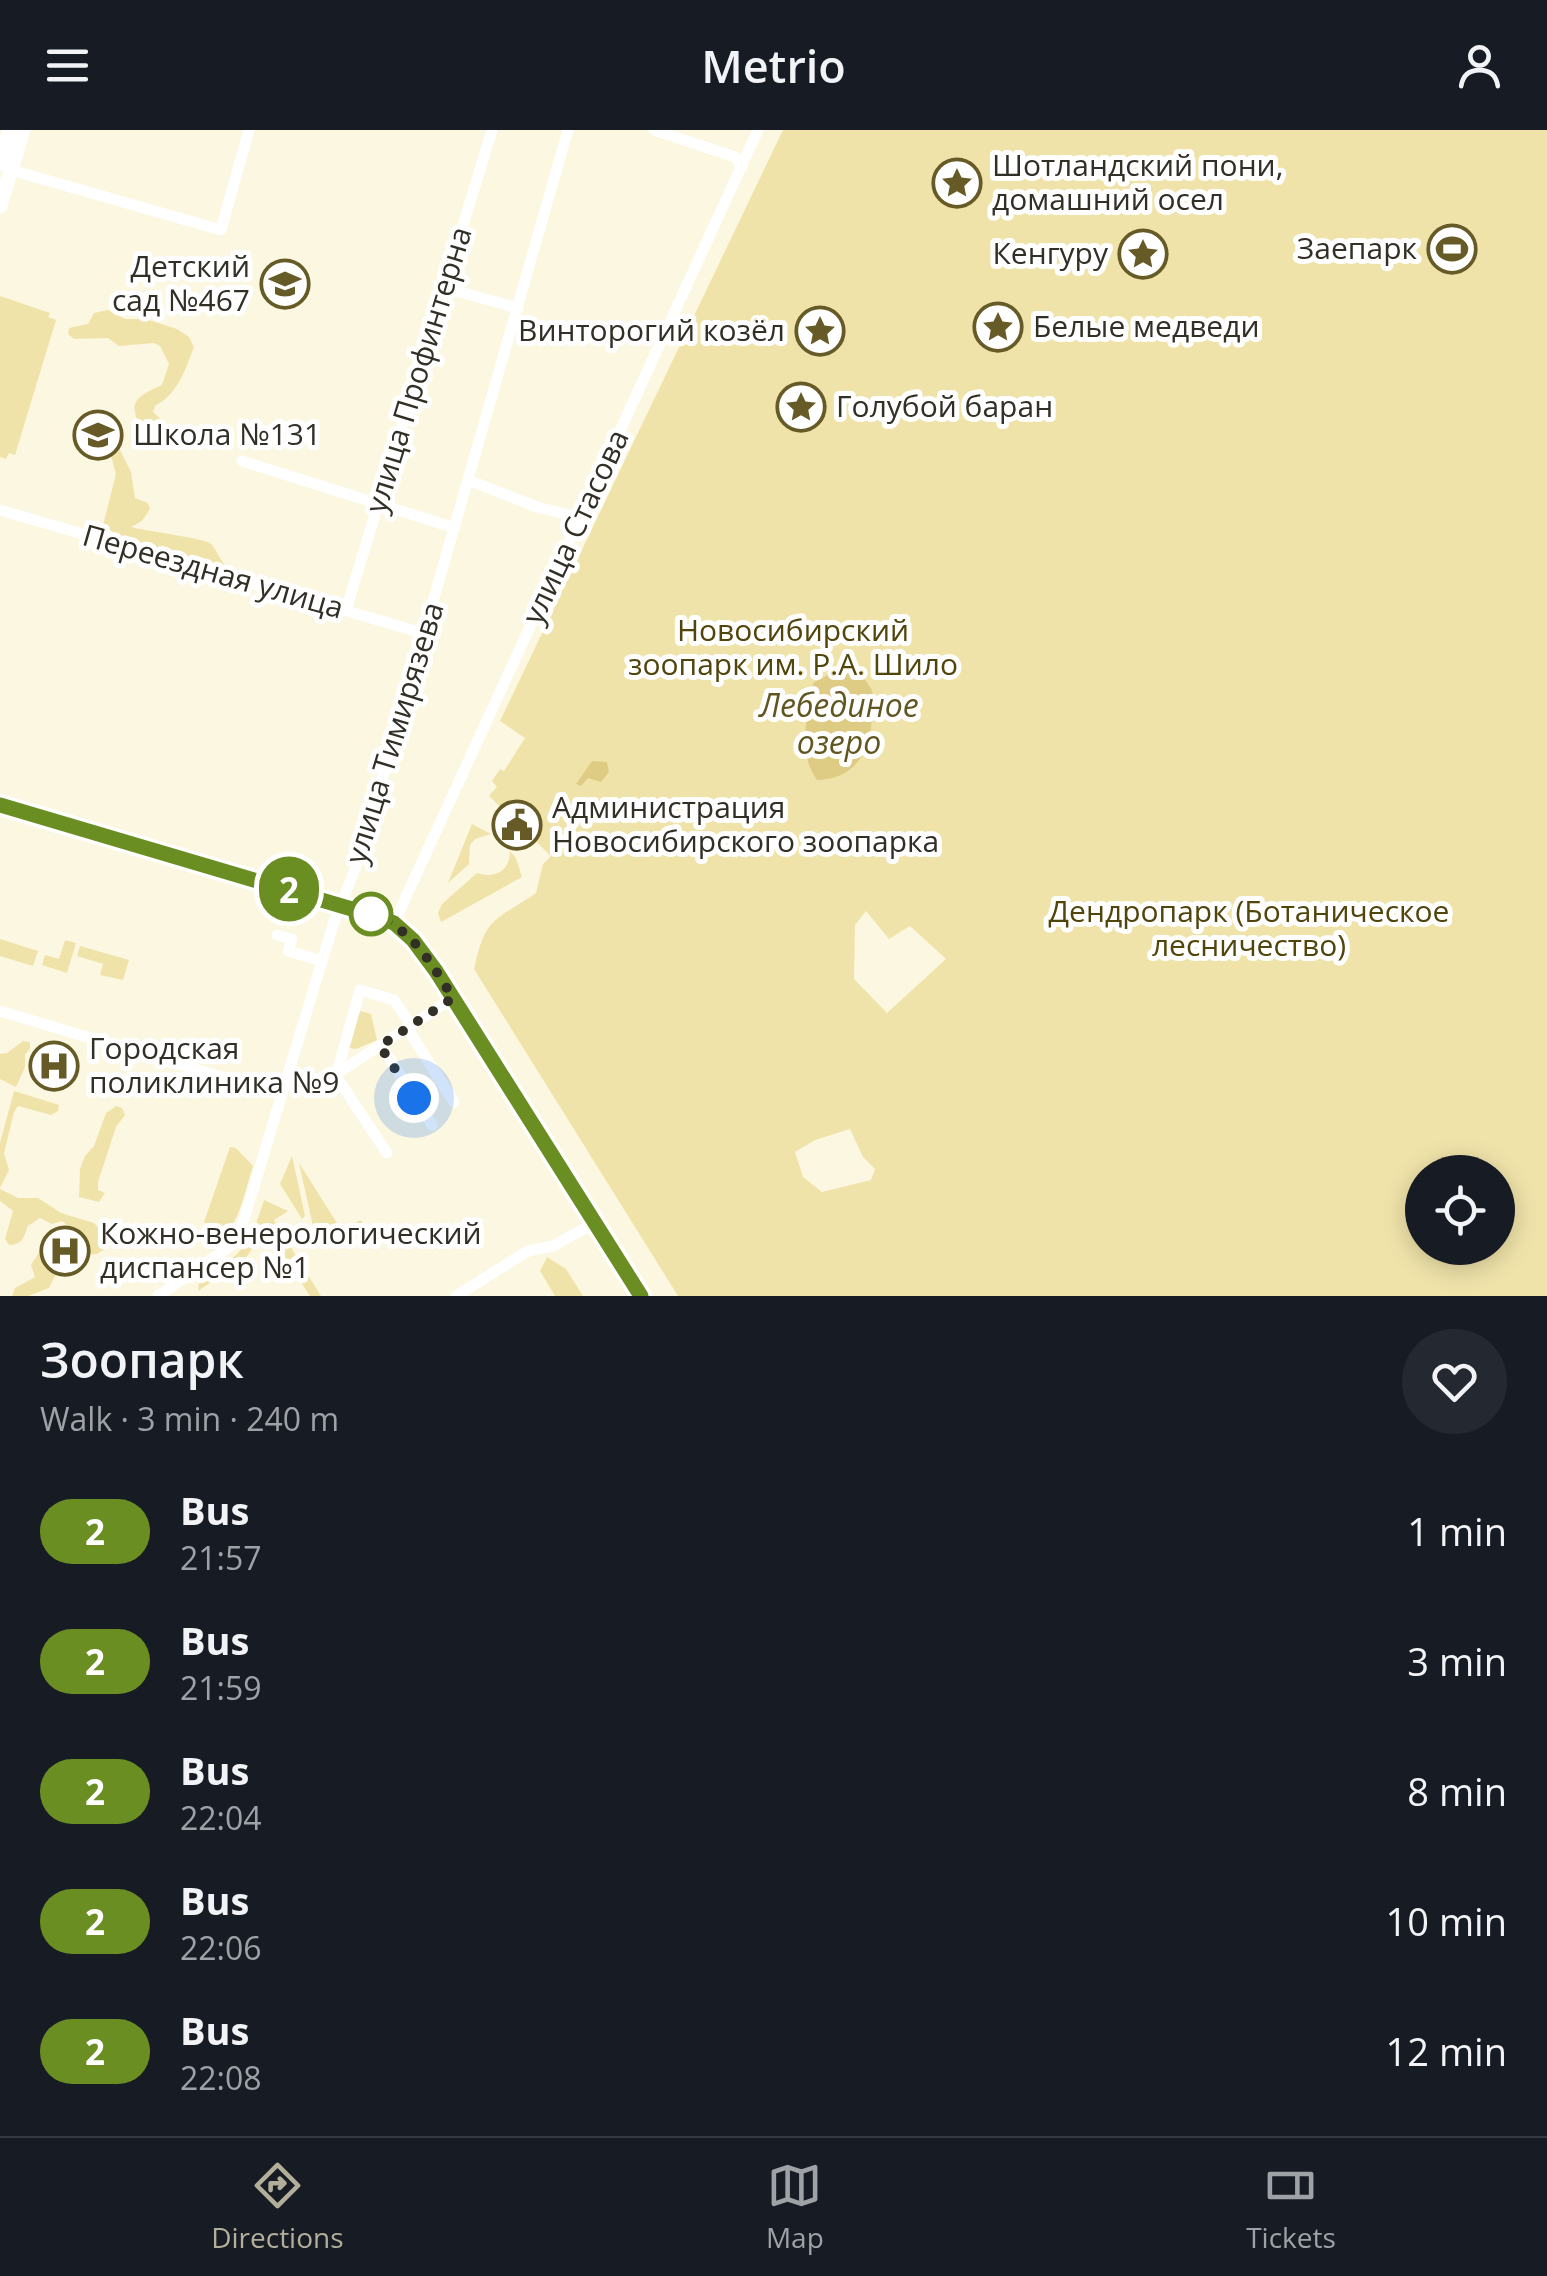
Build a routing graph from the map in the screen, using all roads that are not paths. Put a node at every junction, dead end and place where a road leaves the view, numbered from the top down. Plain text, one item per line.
1 (10, 130) edge
2 (23, 130) edge
3 (249, 130) edge
4 (492, 130) edge
5 (568, 130) edge
6 (654, 130) edge
7 (758, 130) edge
8 (6, 167) edge
9 (742, 167) junction
10 (0, 206) edge
11 (445, 288) junction
12 (518, 308) junction
13 (242, 461) dead end
14 (468, 480) junction
15 (376, 504) junction
16 (0, 510) edge
17 (582, 518) junction
18 (455, 528) junction
19 (346, 610) junction
20 (426, 634) junction
21 (0, 804) edge
22 (340, 905) junction
23 (394, 923) junction
24 (276, 935) dead end
25 (322, 961) junction
26 (453, 998) junction
27 (0, 1011) edge
28 (409, 1027) junction
29 (380, 1046) junction
30 (288, 1075) junction
31 (336, 1076) junction
32 (282, 1095) junction
33 (454, 1102) dead end
34 (432, 1124) dead end
35 (387, 1154) dead end
36 (594, 1222) junction
37 (158, 1296) edge
38 (456, 1296) edge
39 (641, 1296) edge

1 - 8 main road
2 - 8 main road
3 - 8 street
4 - 11 street, улица Профинтерна
5 - 12 street, улица Тимирязева
6 - 9 street
7 - 9 street, улица Стасова
8 - 10 main road
9 - 17 street, улица Стасова
11 - 12 street
11 - 15 street, улица Профинтерна
12 - 14 street, улица Тимирязева
13 - 15 street
14 - 17 street
14 - 18 street, улица Тимирязева
15 - 18 street
15 - 19 street, улица Профинтерна
16 - 19 street, Переездная улица
17 - 23 street, улица Стасова
18 - 20 street, улица Тимирязева
19 - 20 street, Переездная улица
20 - 22 street, улица Тимирязева
21 - 22 main road
22 - 23 main road
22 - 25 street, улица Тимирязева
23 - 26 main road
24 - 25 street
25 - 30 street, улица Тимирязева
26 - 28 street
26 - 36 main road
27 - 32 street
28 - 29 street
28 - 31 street
28 - 33 street
29 - 31 street
29 - 34 street
30 - 31 street
30 - 32 street, улица Тимирязева
31 - 35 street
32 - 37 street, улица Тимирязева
36 - 38 street
36 - 39 main road

